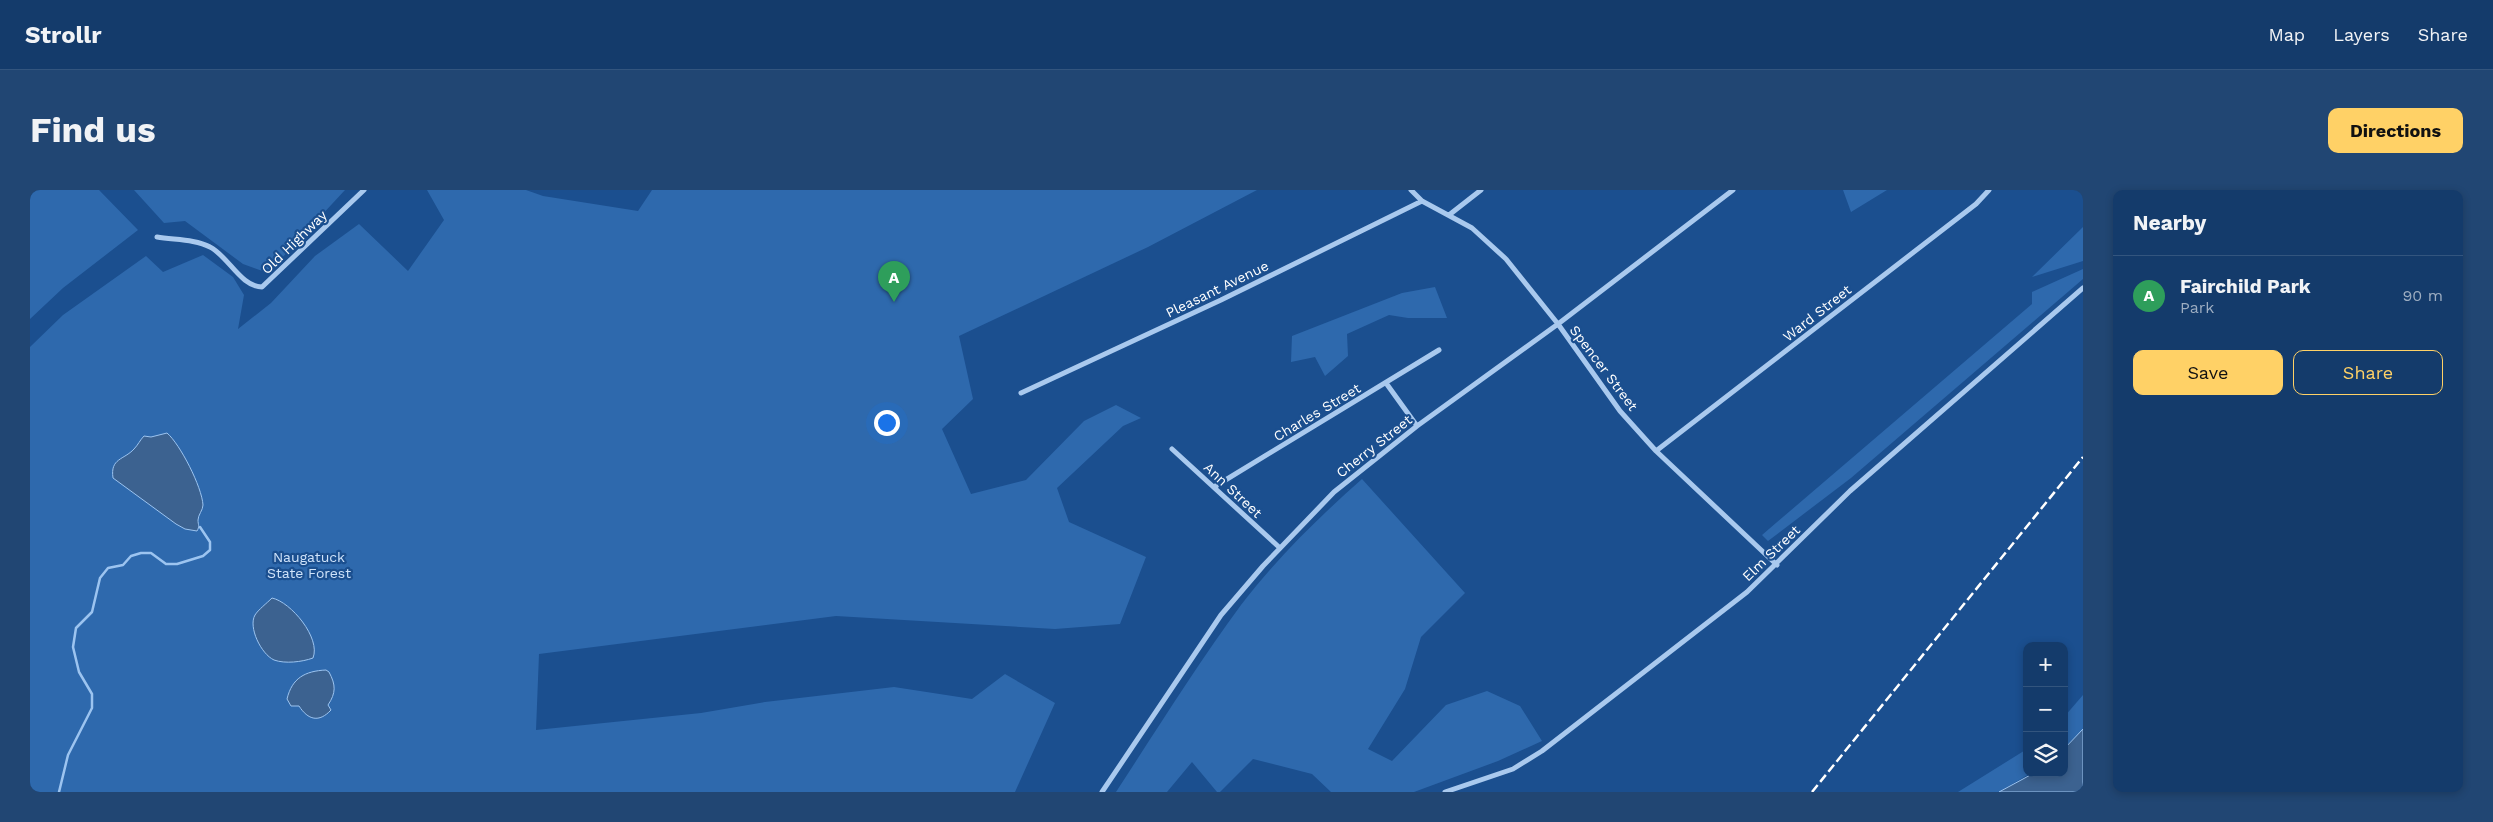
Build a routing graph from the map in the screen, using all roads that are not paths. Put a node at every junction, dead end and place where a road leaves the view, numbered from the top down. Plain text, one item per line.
1 (364, 190) edge
2 (1411, 190) edge
3 (1481, 190) edge
4 (1733, 190) edge
5 (1989, 190) edge
6 (1422, 201) junction
7 (1449, 215) junction
8 (157, 238) dead end
9 (2083, 288) edge
10 (1558, 324) junction
11 (1439, 350) dead end
12 (1386, 383) junction
13 (1021, 393) dead end
14 (1417, 426) junction
15 (1172, 449) dead end
16 (1656, 451) junction
17 (1214, 487) junction
18 (1280, 548) junction
19 (1776, 565) junction
20 (1102, 792) edge
21 (1446, 792) edge

1 - 8 street, Old Highway
2 - 6 street, Spencer Street
3 - 7 street
4 - 10 street, Cherry Street
5 - 16 street, Ward Street
6 - 7 street, Spencer Street
6 - 13 street, Pleasant Avenue
7 - 10 street, Spencer Street
9 - 19 street, Elm Street
10 - 14 street, Cherry Street
10 - 16 street, Spencer Street
11 - 12 street, Charles Street
12 - 14 street
12 - 17 street, Charles Street
14 - 18 street, Cherry Street
15 - 17 street, Ann Street
16 - 19 street, Spencer Street
17 - 18 street, Ann Street
18 - 20 street, Cherry Street
19 - 21 street, Elm Street

